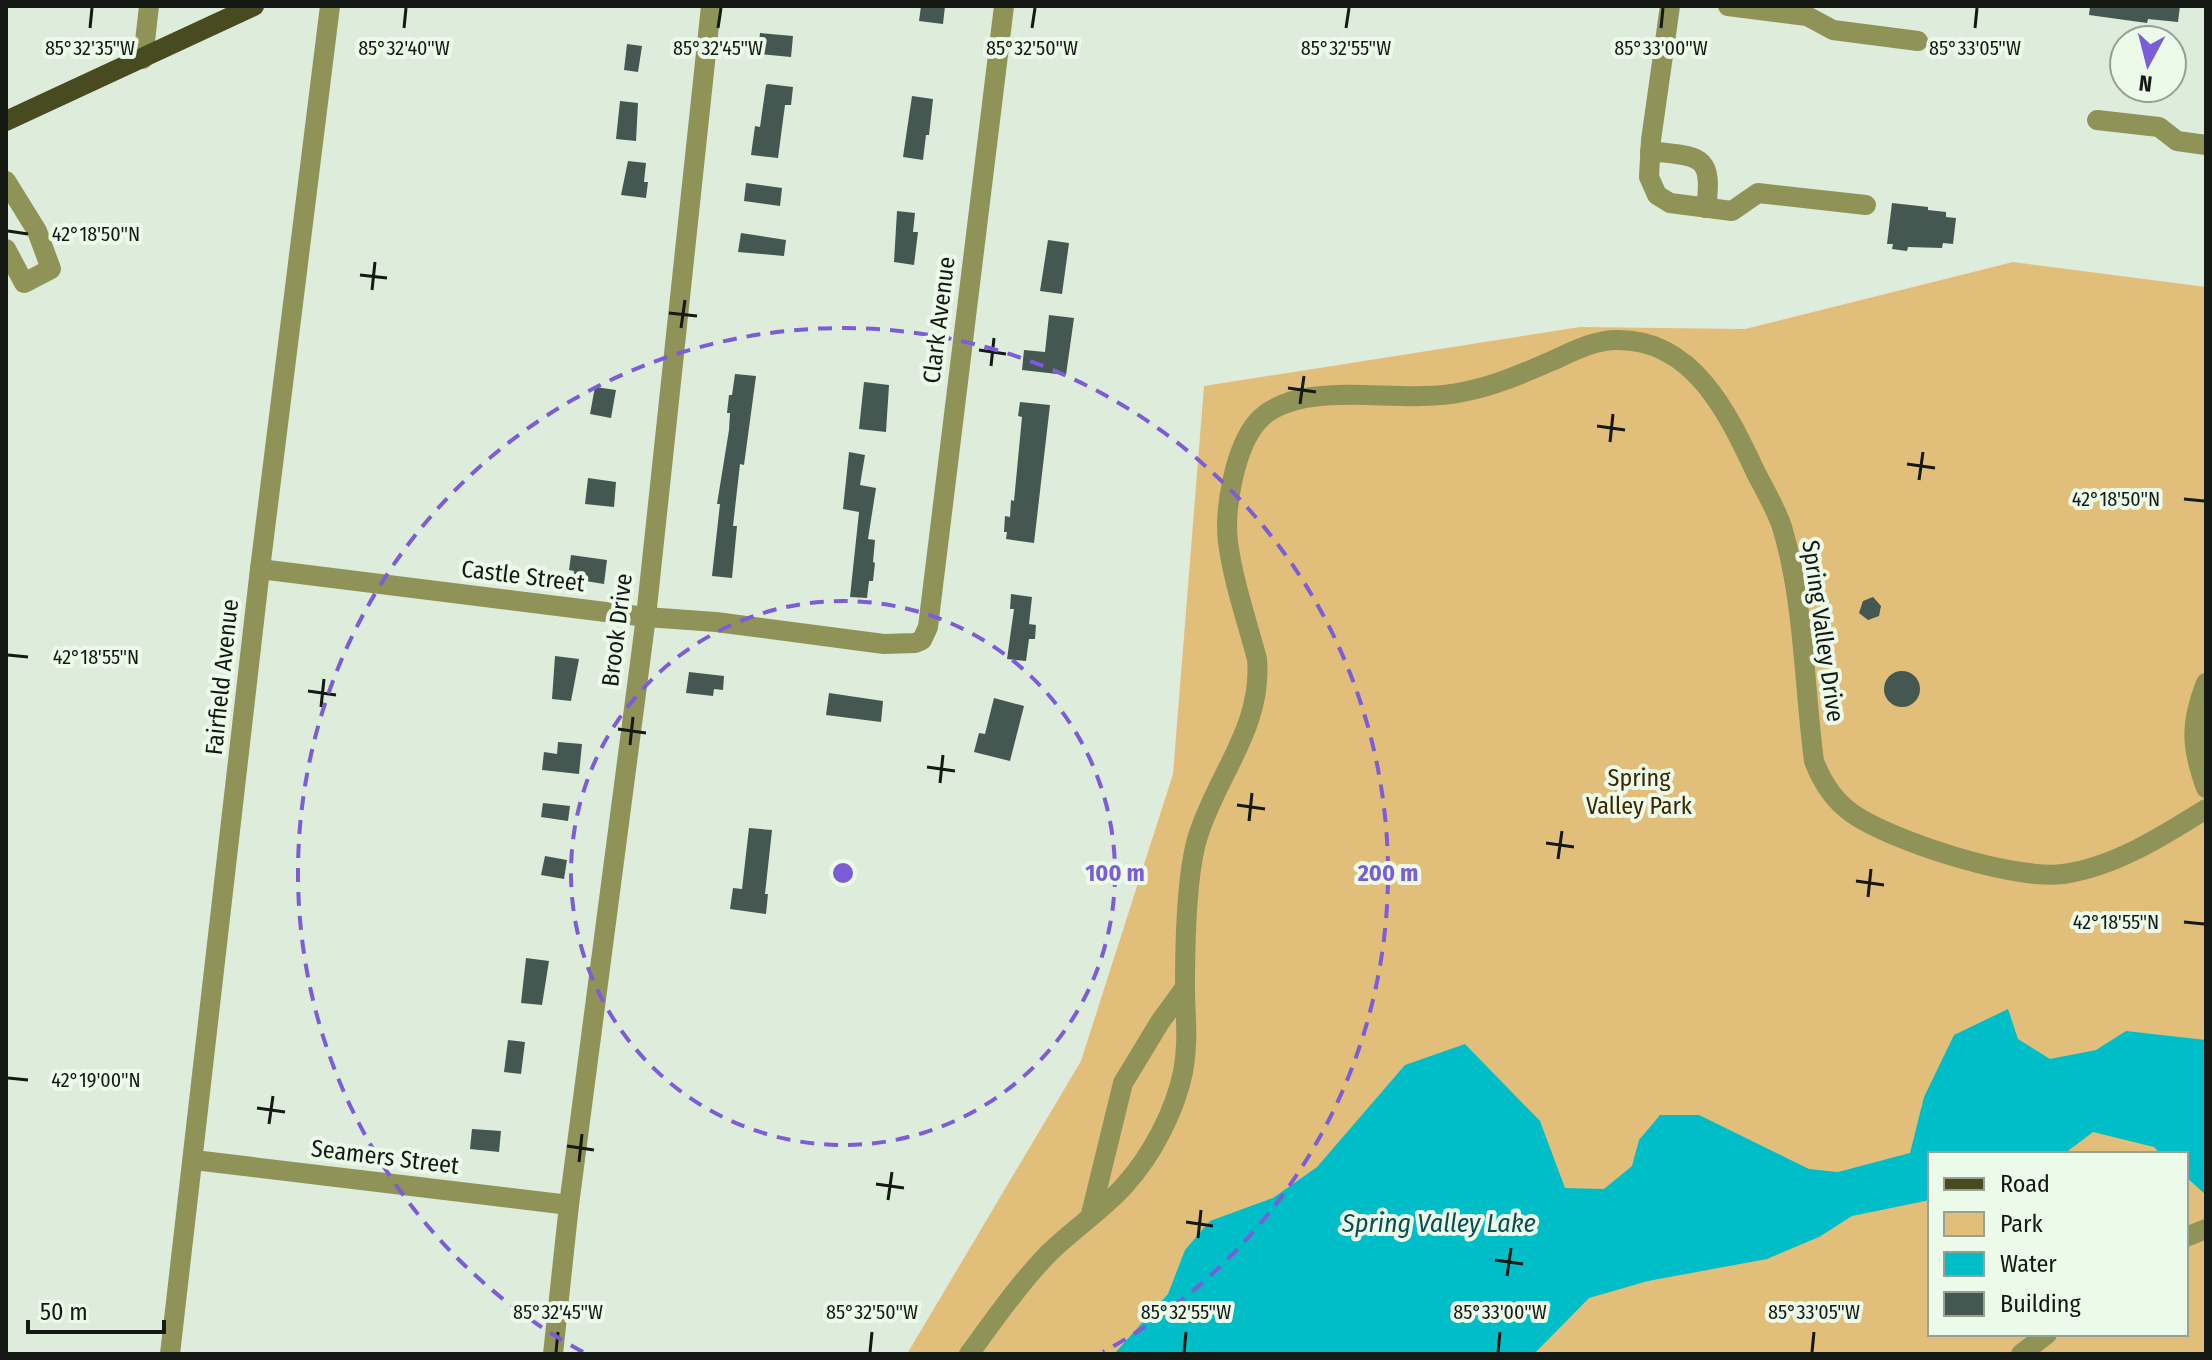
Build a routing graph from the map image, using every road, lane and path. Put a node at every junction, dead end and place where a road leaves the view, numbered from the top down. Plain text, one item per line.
1 (149, 6) edge
2 (254, 6) edge
3 (330, 6) edge
4 (711, 6) edge
5 (1004, 6) edge
6 (1670, 6) edge
7 (1728, 6) edge
8 (1918, 41) dead end
9 (143, 59) junction
10 (2097, 120) dead end
11 (6, 121) edge
12 (2206, 145) edge
13 (1650, 151) junction
14 (6, 181) edge
15 (1866, 205) dead end
16 (1700, 207) junction
17 (6, 249) edge
18 (260, 569) junction
19 (646, 617) junction
20 (922, 640) joint
21 (2206, 683) edge
22 (2206, 788) edge
23 (2206, 809) edge
24 (1184, 989) junction
25 (194, 1160) junction
26 (569, 1205) junction
27 (1091, 1214) junction
28 (2044, 1336) edge
29 (170, 1354) edge
30 (553, 1354) edge
31 (969, 1354) edge
32 (2021, 1354) edge

1 - 9 street
2 - 9 main road
3 - 18 street, Fairfield Avenue
4 - 19 street, Brook Drive
5 - 20 street, Clark Avenue
6 - 13 street
7 - 8 street
9 - 11 main road
10 - 12 street
13 - 16 street
13 - 16 street
14 - 17 street
15 - 16 street
18 - 19 street, Castle Street
18 - 25 street, Fairfield Avenue
19 - 20 street, Castle Street
19 - 26 street, Brook Drive
21 - 22 street
23 - 24 street, Spring Valley Drive
24 - 27 street
24 - 27 street, Spring Valley Drive
25 - 26 street, Seamers Street
25 - 29 street, Fairfield Avenue
26 - 30 street, Brook Drive
27 - 31 street, Spring Valley Drive
28 - 32 street

